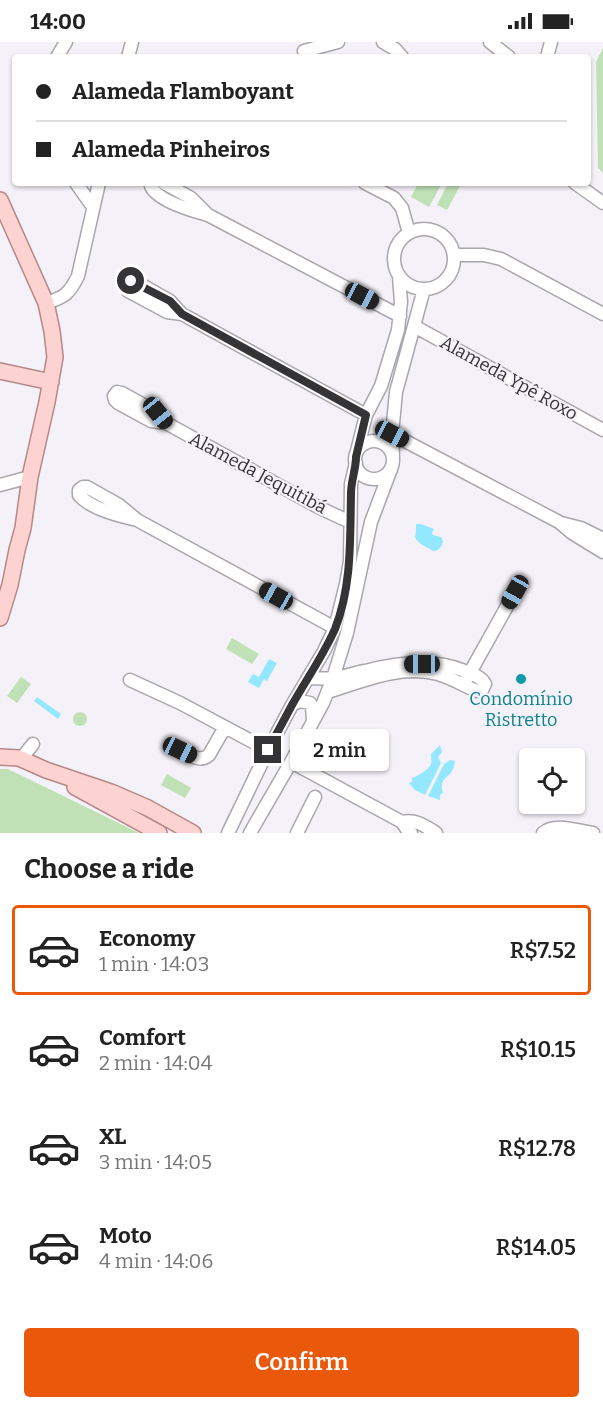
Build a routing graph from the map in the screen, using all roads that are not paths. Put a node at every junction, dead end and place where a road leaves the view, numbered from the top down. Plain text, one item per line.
1 (338, 42) edge
2 (383, 42) edge
3 (490, 42) edge
4 (304, 51) dead end
5 (399, 54) edge
6 (504, 54) edge
7 (78, 186) edge
8 (98, 186) edge
9 (151, 186) edge
10 (169, 186) edge
11 (371, 186) edge
12 (579, 186) edge
13 (0, 200) edge
14 (603, 203) edge
15 (93, 207) junction
16 (208, 215) junction
17 (408, 233) junction
18 (454, 255) junction
19 (399, 276) junction
20 (424, 289) junction
21 (46, 303) junction
22 (182, 314) dead end
23 (603, 314) edge
24 (400, 316) junction
25 (414, 326) junction
26 (0, 371) edge
27 (51, 382) junction
28 (366, 415) junction
29 (166, 423) dead end
30 (603, 429) edge
31 (392, 434) junction
32 (357, 457) junction
33 (392, 463) junction
34 (30, 477) junction
35 (0, 485) edge
36 (137, 520) dead end
37 (350, 522) junction
38 (560, 522) junction
39 (603, 539) edge
40 (603, 552) edge
41 (515, 592) dead end
42 (2, 601) edge
43 (0, 618) edge
44 (335, 628) junction
45 (449, 671) junction
46 (470, 673) junction
47 (309, 678) junction
48 (333, 678) junction
49 (130, 680) dead end
50 (463, 685) junction
51 (328, 692) junction
52 (292, 705) junction
53 (313, 721) junction
54 (225, 727) junction
55 (33, 744) dead end
56 (180, 750) dead end
57 (268, 750) junction
58 (0, 757) edge
59 (21, 759) junction
60 (291, 762) junction
61 (46, 770) junction
62 (245, 797) junction
63 (315, 797) dead end
64 (265, 807) junction
65 (402, 822) junction
66 (159, 833) edge
67 (193, 833) edge
68 (228, 833) edge
69 (250, 833) edge
70 (297, 833) edge
71 (411, 833) edge
72 (436, 833) edge
73 (543, 833) edge
74 (593, 833) edge

1 - 4 street
2 - 5 street
3 - 6 street
7 - 15 street
8 - 15 street
9 - 16 street
10 - 16 street
11 - 17 street
12 - 14 street
13 - 21 main road
15 - 21 street
16 - 24 street
17 - 18 street
17 - 19 street
18 - 20 street
18 - 23 street
19 - 20 street
19 - 24 street
20 - 25 street
21 - 27 main road
22 - 28 street
24 - 28 street
25 - 30 street, Alameda Ypê Roxo
25 - 31 street
26 - 27 main road
27 - 34 main road
28 - 32 street
29 - 37 street, Alameda Jequitibá
31 - 33 street
31 - 38 street
32 - 33 street
32 - 33 street
32 - 37 street
33 - 48 street
34 - 35 street
34 - 42 main road
36 - 44 street
37 - 44 street
38 - 39 street
38 - 40 street
41 - 46 street
42 - 43 main road
44 - 47 street
45 - 46 street
45 - 48 street
45 - 50 street
45 - 51 street
46 - 50 street
46 - 50 street
47 - 48 street
47 - 52 street
48 - 51 street
49 - 54 street
51 - 53 street
52 - 53 street
52 - 57 street
53 - 60 street
54 - 56 street
54 - 57 street
55 - 59 street
57 - 62 street
58 - 59 main road
59 - 61 main road
60 - 64 street
60 - 65 street
61 - 66 main road
61 - 67 main road
62 - 64 street
62 - 68 street
63 - 70 street
64 - 69 street
65 - 71 street
65 - 72 street
73 - 74 street

